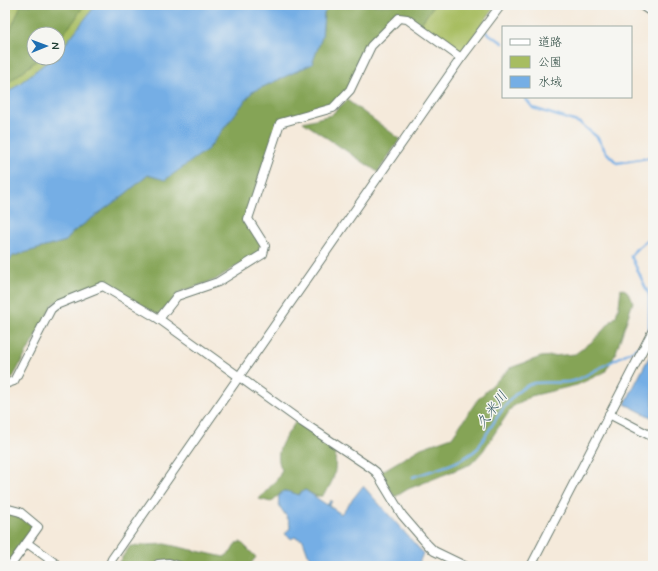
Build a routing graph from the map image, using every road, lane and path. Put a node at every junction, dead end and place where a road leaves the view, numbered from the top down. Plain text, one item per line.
1 (501, 5) edge
2 (641, 5) edge
3 (653, 13) edge
4 (461, 58) junction
5 (160, 319) junction
6 (653, 330) edge
7 (240, 376) junction
8 (5, 384) edge
9 (609, 414) junction
10 (653, 437) edge
11 (5, 508) edge
12 (27, 543) junction
13 (158, 564) dead end
14 (5, 565) edge
15 (10, 566) edge
16 (59, 566) edge
17 (109, 566) edge
18 (180, 566) edge
19 (465, 566) edge
20 (531, 566) edge

1 - 4 street
2 - 3 street
4 - 5 street
4 - 7 street
5 - 7 street
5 - 8 street
6 - 9 street
7 - 17 street
7 - 19 street
9 - 10 street
9 - 20 street
11 - 12 street
12 - 15 street
12 - 16 street
13 - 18 street
14 - 15 street

